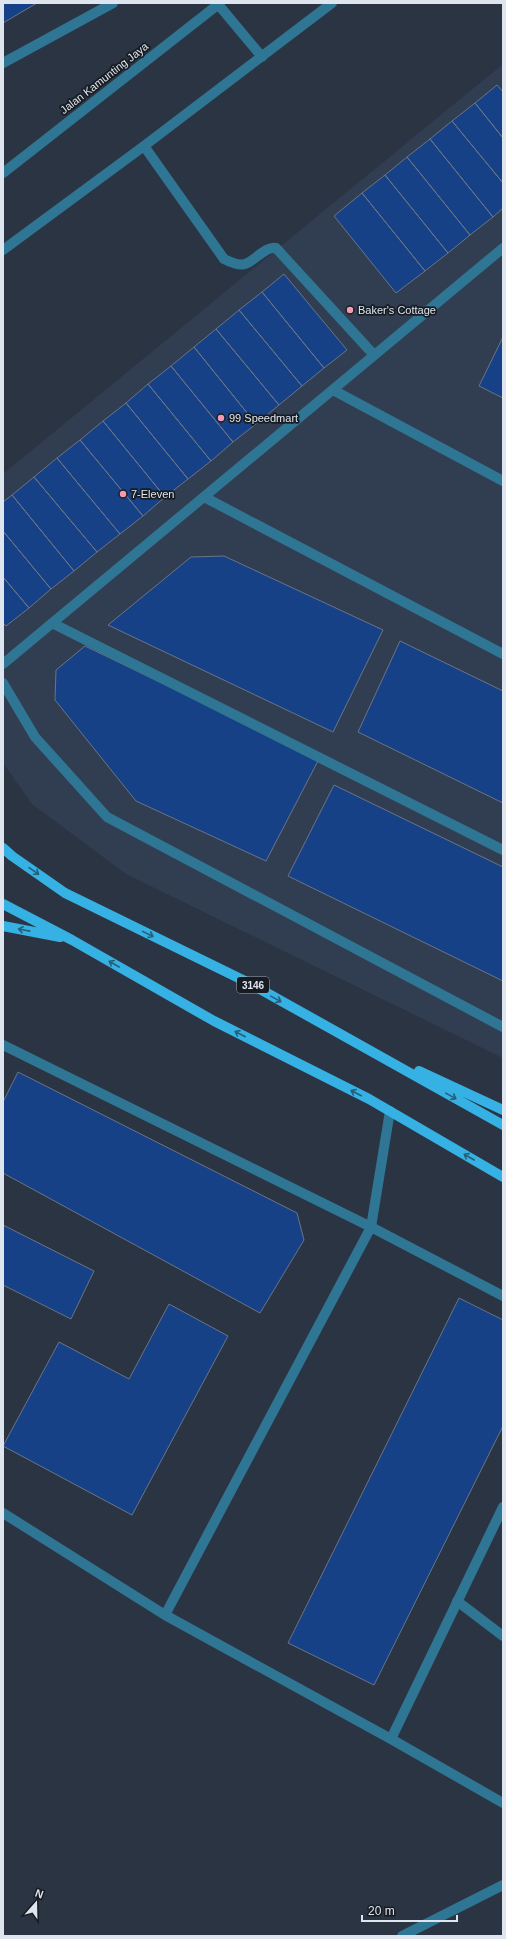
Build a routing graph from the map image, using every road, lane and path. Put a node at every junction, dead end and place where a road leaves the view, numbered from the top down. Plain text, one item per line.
1 (113, 3) edge
2 (219, 3) edge
3 (332, 3) edge
4 (262, 57) junction
5 (3, 62) edge
6 (144, 146) junction
7 (3, 173) edge
8 (503, 248) edge
9 (3, 250) edge
10 (374, 355) junction
11 (333, 390) junction
12 (503, 481) edge
13 (204, 496) junction
14 (52, 623) junction
15 (503, 654) edge
16 (3, 664) edge
17 (3, 683) edge
18 (3, 843) edge
19 (3, 848) edge
20 (503, 850) edge
21 (12, 856) junction
22 (3, 904) edge
23 (3, 926) edge
24 (72, 940) junction
25 (503, 1027) edge
26 (350, 1040) junction
27 (3, 1046) edge
28 (503, 1110) edge
29 (390, 1111) junction
30 (503, 1125) edge
31 (503, 1177) edge
32 (372, 1227) junction
33 (503, 1296) edge
34 (503, 1506) edge
35 (3, 1513) edge
36 (457, 1601) junction
37 (165, 1615) junction
38 (503, 1636) edge
39 (391, 1739) junction
40 (503, 1803) edge
41 (503, 1885) edge
42 (402, 1936) edge

1 - 5 street
2 - 4 street
2 - 7 street, Jalan Kamunting Jaya
3 - 4 street
4 - 6 street
6 - 9 street
6 - 10 street
8 - 10 street
10 - 11 street
11 - 12 street
11 - 13 street
13 - 14 street
13 - 15 street
14 - 16 street
14 - 20 street
17 - 25 street
18 - 21 main road
19 - 21 main road, 3146
21 -> 26 main road, 3146
22 - 24 main road
24 -> 23 main road
29 -> 24 main road
26 - 28 main road
26 -> 30 main road, 3146
27 - 32 street
31 -> 29 main road
29 - 32 street
32 - 33 street
32 - 37 street
34 - 36 street
35 - 37 street
36 - 38 street
36 - 39 street
37 - 39 street
39 - 40 street
41 - 42 street

